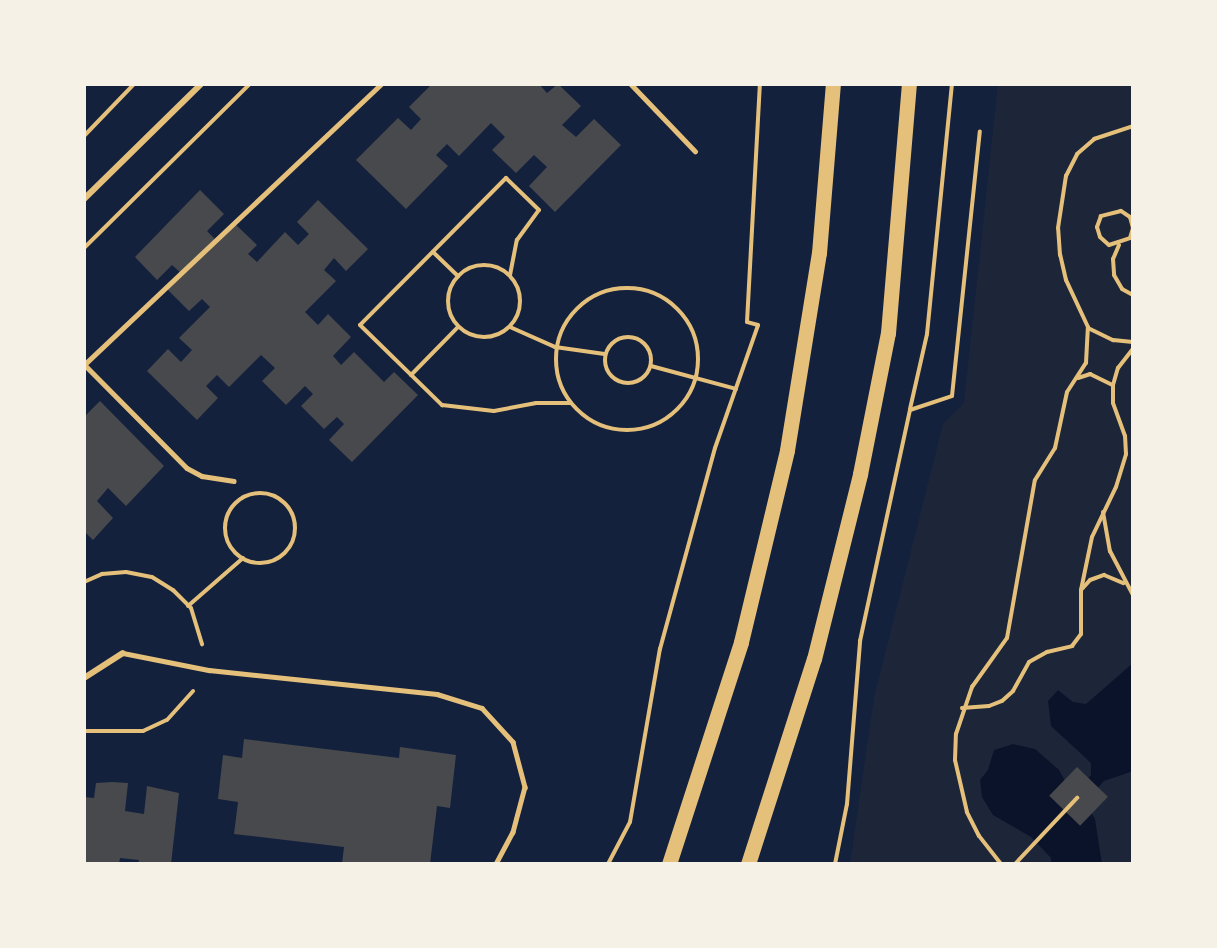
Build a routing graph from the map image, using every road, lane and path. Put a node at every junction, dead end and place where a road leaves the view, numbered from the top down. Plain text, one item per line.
1 (134, 84) edge
2 (201, 84) edge
3 (250, 84) edge
4 (381, 84) edge
5 (631, 84) edge
6 (759, 84) edge
7 (833, 84) edge
8 (909, 84) edge
9 (952, 84) edge
10 (1133, 126) edge
11 (980, 131) dead end
12 (84, 136) edge
13 (696, 151) dead end
14 (84, 199) edge
15 (1133, 228) edge
16 (1131, 238) edge
17 (1119, 245) junction
18 (84, 248) edge
19 (434, 252) junction
20 (510, 275) junction
21 (458, 276) junction
22 (1133, 295) edge
23 (458, 327) junction
24 (510, 327) junction
25 (1088, 327) junction
26 (1133, 342) edge
27 (555, 347) junction
28 (1133, 349) edge
29 (605, 354) junction
30 (84, 364) edge
31 (651, 366) junction
32 (411, 375) junction
33 (696, 377) junction
34 (1077, 379) junction
35 (1113, 385) junction
36 (736, 389) junction
37 (570, 403) junction
38 (910, 410) junction
39 (234, 481) dead end
40 (1103, 512) junction
41 (243, 558) junction
42 (1128, 587) junction
43 (1081, 590) junction
44 (1133, 595) edge
45 (188, 606) dead end
46 (123, 653) joint
47 (84, 678) edge
48 (962, 708) junction
49 (1077, 798) dead end
50 (496, 864) edge
51 (608, 864) edge
52 (669, 864) edge
53 (748, 864) edge
54 (835, 864) edge
55 (1001, 864) edge
56 (1015, 864) edge

1 - 12 path
2 - 14 street
3 - 18 path
4 - 30 lane
5 - 13 lane
6 - 36 path
7 - 52 main road
8 - 53 main road
9 - 38 path
10 - 25 path
11 - 38 path
15 - 16 path
15 - 17 path
16 - 17 path
17 - 22 path
19 - 20 path
19 - 21 path
19 - 32 path
20 - 21 path
20 - 24 path
21 - 23 path
23 - 24 path
23 - 32 path
24 - 27 path
25 - 26 path
25 - 34 path
27 - 29 path
27 - 33 path
27 - 37 path
28 - 35 path
29 - 31 path
29 - 31 path
30 - 39 lane
31 - 33 path
32 - 37 path
33 - 36 path
33 - 37 path
34 - 35 path
34 - 48 path
35 - 40 path
36 - 51 path
38 - 54 path
40 - 42 path
40 - 43 path
41 - 41 path
41 - 45 path
42 - 43 path
42 - 44 path
43 - 48 path
46 - 47 street
46 - 50 lane
48 - 55 path
49 - 56 path

